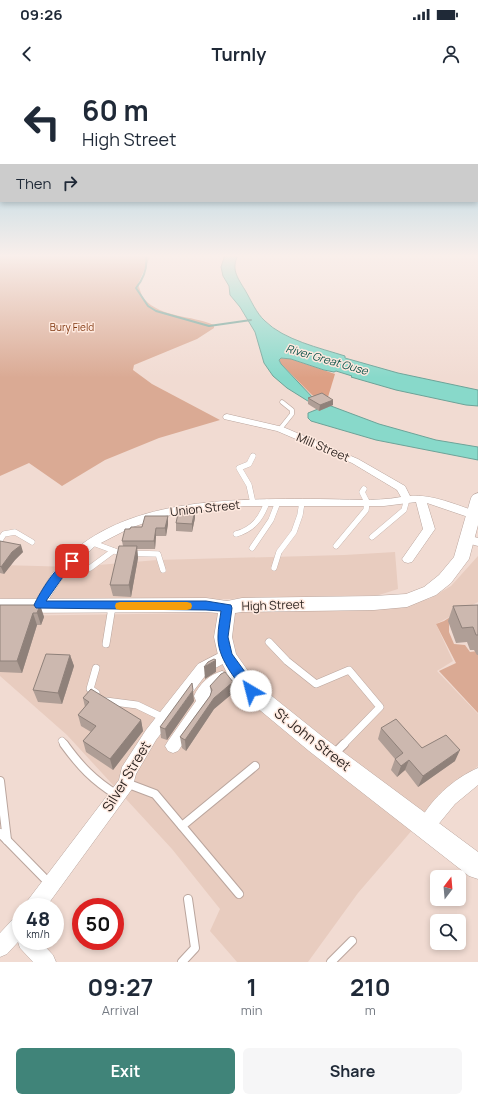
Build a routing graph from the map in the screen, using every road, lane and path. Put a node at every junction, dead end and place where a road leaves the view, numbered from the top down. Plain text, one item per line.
1 (282, 402) dead end
2 (227, 417) dead end
3 (280, 429) junction
4 (253, 456) dead end
5 (364, 489) dead end
6 (478, 498) edge
7 (407, 499) junction
8 (420, 499) junction
9 (272, 502) junction
10 (302, 502) junction
11 (362, 502) junction
12 (253, 503) junction
13 (474, 515) junction
14 (236, 534) dead end
15 (372, 538) dead end
16 (0, 540) edge
17 (472, 540) edge
18 (32, 542) dead end
19 (93, 543) junction
20 (336, 546) dead end
21 (252, 548) dead end
22 (113, 551) junction
23 (408, 559) dead end
24 (90, 568) dead end
25 (274, 568) dead end
26 (163, 570) dead end
27 (39, 605) junction
28 (0, 606) edge
29 (112, 606) junction
30 (227, 608) junction
31 (269, 642) dead end
32 (106, 644) dead end
33 (227, 655) junction
34 (96, 668) dead end
35 (222, 677) edge
36 (164, 719) junction
37 (62, 741) dead end
38 (173, 746) dead end
39 (333, 756) junction
40 (254, 766) dead end
41 (478, 776) edge
42 (0, 781) edge
43 (122, 789) junction
44 (182, 826) junction
45 (426, 826) junction
46 (0, 833) edge
47 (7, 840) junction
48 (478, 867) edge
49 (51, 885) junction
50 (239, 894) dead end
51 (42, 898) edge
52 (188, 899) dead end
53 (12, 939) edge
54 (352, 941) dead end
55 (0, 947) edge
56 (36, 950) edge
57 (46, 962) edge
58 (182, 962) edge
59 (331, 962) edge

1 - 3 lane
2 - 3 street, Mill Street
3 - 7 street, Mill Street
4 - 12 lane
5 - 11 lane
6 - 13 main road, High Street
7 - 8 street, Union Street
7 - 11 street, Union Street
7 - 15 lane
8 - 13 street, Union Street
8 - 23 street
9 - 10 street, Union Street
9 - 12 street, Union Street
9 - 14 lane
9 - 21 lane
10 - 11 street, Union Street
10 - 25 lane
11 - 20 lane
12 - 19 street, Union Street
13 - 17 main road, High Street
16 - 18 lane
17 - 30 main road, High Street
19 - 22 lane
19 - 27 street, Union Street
22 - 24 lane
22 - 26 lane
27 - 28 main road, High Street
27 - 29 main road, High Street
29 - 30 main road, High Street
29 - 32 lane
30 - 33 main road, St John Street
31 - 39 lane
33 - 36 street, Silver Street
33 - 39 main road, St John Street
34 - 36 lane
35 - 38 street
36 - 43 street, Silver Street
37 - 43 lane
39 - 45 main road, St John Street
40 - 44 lane
41 - 45 street
42 - 47 lane
43 - 44 lane
43 - 49 street, Silver Street
44 - 50 lane
45 - 48 main road, St John Street
46 - 47 lane
47 - 49 lane
49 - 51 street, Silver Street
52 - 58 lane
53 - 55 street
54 - 59 lane
56 - 57 street

